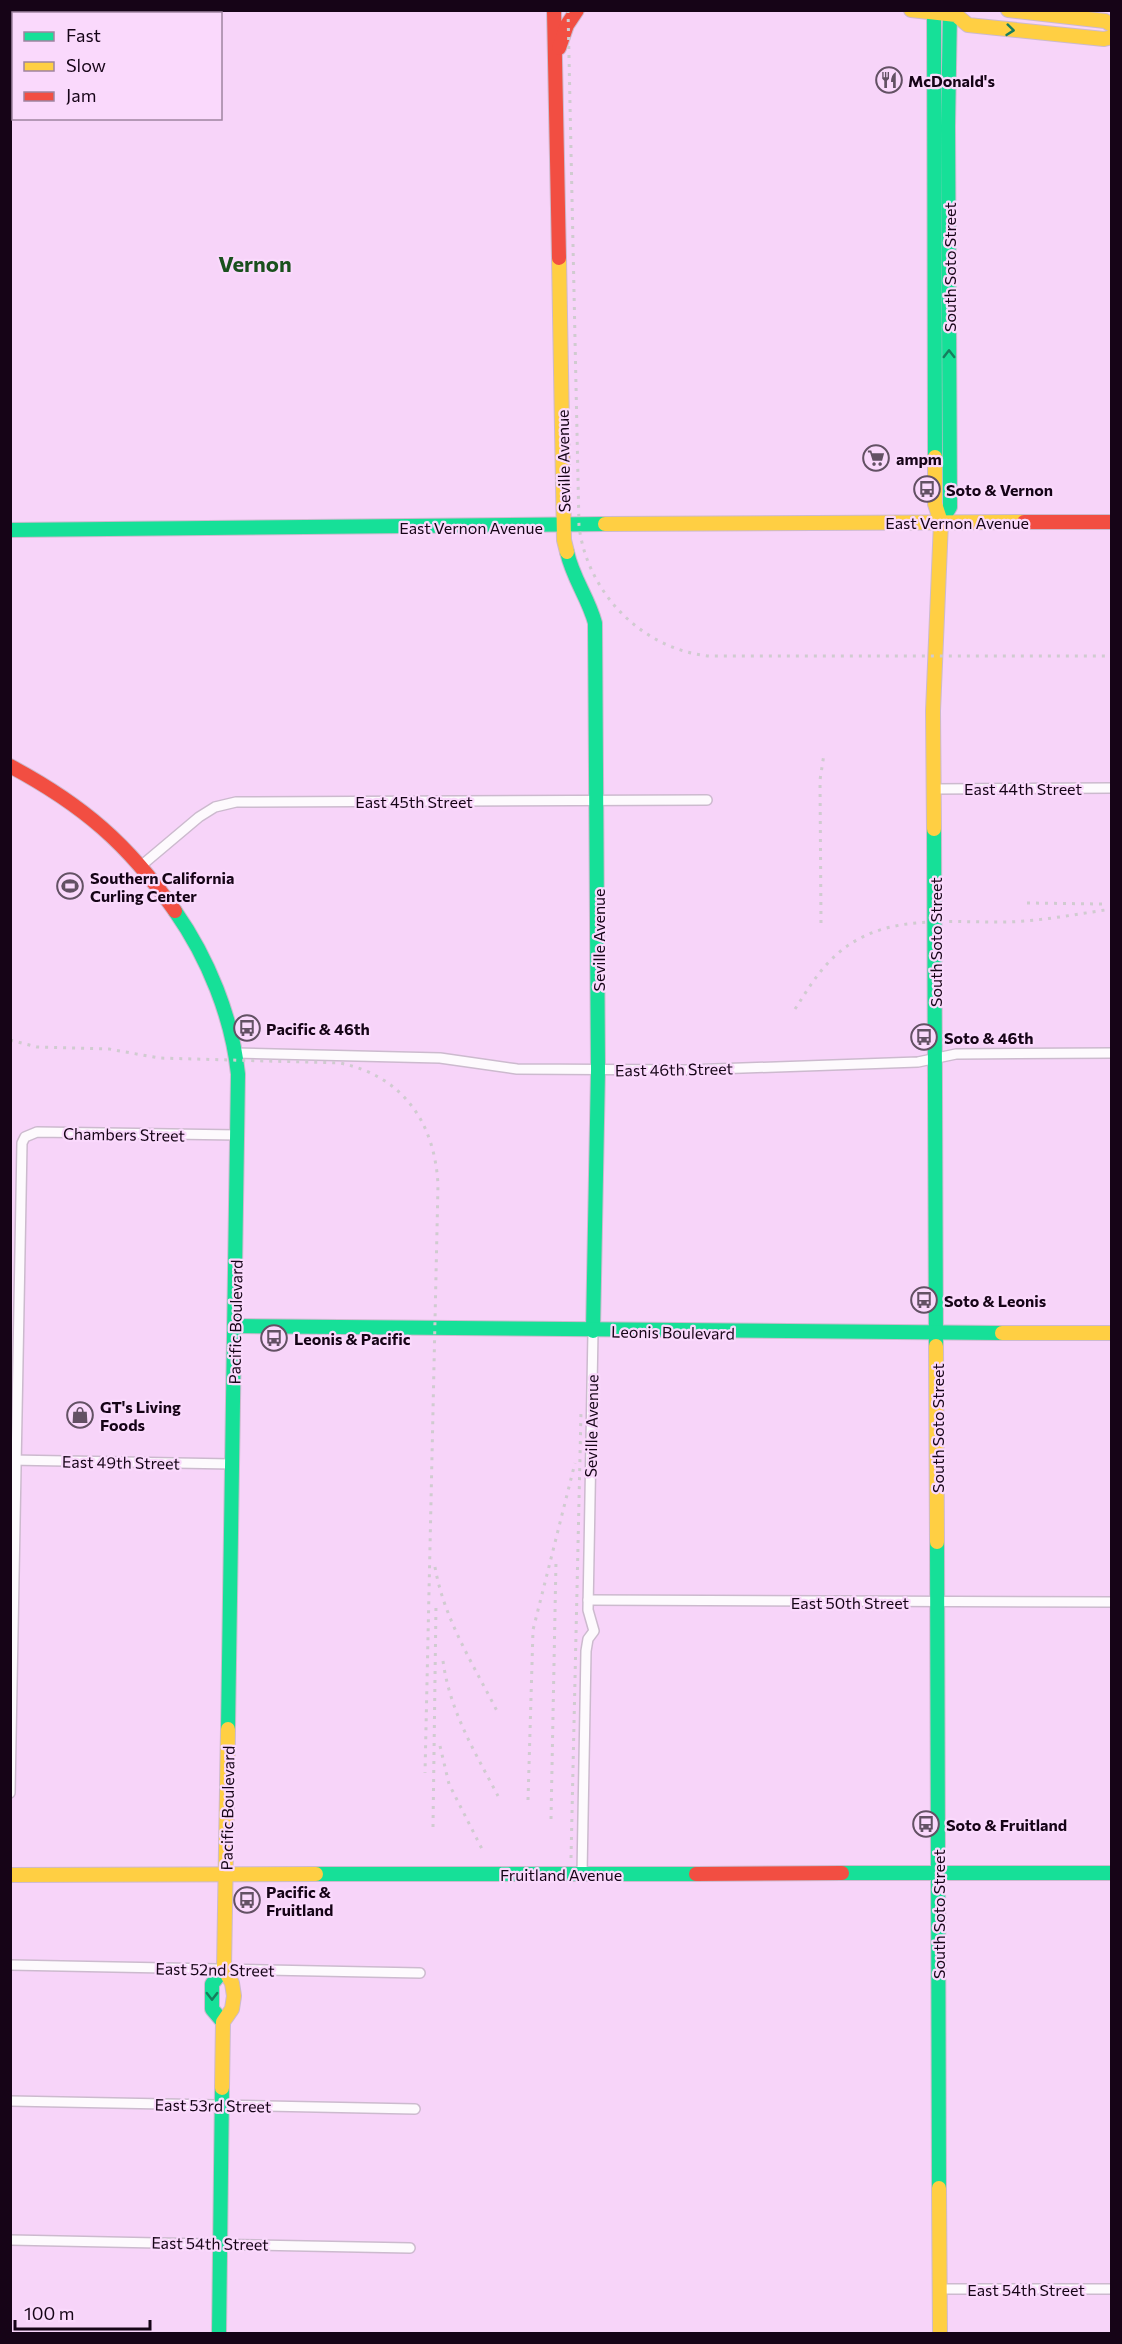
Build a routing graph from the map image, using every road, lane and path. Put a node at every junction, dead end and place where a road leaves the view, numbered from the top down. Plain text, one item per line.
1 (554, 10) edge
2 (577, 10) edge
3 (911, 10) edge
4 (1008, 10) edge
5 (947, 12) edge
6 (1112, 25) edge
7 (1112, 37) edge
8 (555, 59) junction
9 (934, 318) junction
10 (949, 319) junction
11 (941, 522) junction
12 (1112, 522) edge
13 (564, 526) junction
14 (10, 530) edge
15 (10, 766) edge
16 (1112, 788) edge
17 (934, 789) junction
18 (596, 799) junction
19 (707, 800) dead end
20 (142, 865) junction
21 (235, 1053) junction
22 (1112, 1053) edge
23 (936, 1058) junction
24 (598, 1070) junction
25 (238, 1136) junction
26 (235, 1326) junction
27 (592, 1331) junction
28 (937, 1333) junction
29 (1112, 1333) edge
30 (13, 1460) edge
31 (232, 1464) junction
32 (588, 1600) junction
33 (1112, 1602) edge
34 (938, 1603) junction
35 (10, 1793) edge
36 (938, 1873) junction
37 (1112, 1873) edge
38 (225, 1874) junction
39 (582, 1874) junction
40 (10, 1875) edge
41 (10, 1965) edge
42 (224, 1969) junction
43 (420, 1973) dead end
44 (223, 2022) junction
45 (10, 2101) edge
46 (223, 2106) junction
47 (415, 2109) dead end
48 (10, 2240) edge
49 (220, 2243) junction
50 (410, 2248) dead end
51 (940, 2289) junction
52 (1112, 2289) edge
53 (219, 2334) edge
54 (940, 2334) edge

1 - 8 main road, Seville Avenue
2 - 8 main road
3 - 5 main road
4 - 6 main road
5 -> 7 main road
5 - 9 main road, South Soto Street
5 - 10 main road, South Soto Street
8 - 13 main road, Seville Avenue
9 - 10 main road
9 - 11 main road, South Soto Street
11 -> 10 main road, South Soto Street
11 - 12 main road, East Vernon Avenue
11 - 13 main road, East Vernon Avenue
11 - 17 main road, South Soto Street
13 - 14 main road, East Vernon Avenue
13 - 18 main road, Seville Avenue
15 - 20 main road, Pacific Boulevard
16 - 17 street, East 44th Street
17 - 23 main road, South Soto Street
18 - 19 street, East 45th Street
18 - 20 street, East 45th Street
18 - 24 main road, Seville Avenue
20 - 21 main road, Pacific Boulevard
21 - 24 street, East 46th Street
21 - 25 main road, Pacific Boulevard
22 - 23 street, East 46th Street
23 - 24 street, East 46th Street
23 - 28 main road, South Soto Street
24 - 27 main road, Seville Avenue
25 - 26 main road, Pacific Boulevard
25 - 30 street, Chambers Street
26 - 27 main road, Leonis Boulevard
26 - 31 main road, Pacific Boulevard
27 - 28 main road, Leonis Boulevard
27 - 32 street, Seville Avenue
28 - 29 main road, Leonis Boulevard
28 - 34 main road, South Soto Street
30 - 31 street, East 49th Street
30 - 35 street
31 - 38 main road, Pacific Boulevard
32 - 34 street, East 50th Street
32 - 39 street, Seville Avenue
33 - 34 street, East 50th Street
34 - 36 main road, South Soto Street
36 - 37 main road, Fruitland Avenue
36 - 39 main road, Fruitland Avenue
36 - 51 main road, South Soto Street
38 - 39 main road, Fruitland Avenue
38 - 40 main road, Fruitland Avenue
38 - 42 main road, Pacific Boulevard
41 - 42 street, East 52nd Street
42 - 43 street, East 52nd Street
42 - 44 main road, Pacific Boulevard
42 -> 44 main road, Pacific Boulevard
44 - 46 main road, Pacific Boulevard
45 - 46 street, East 53rd Street
46 - 47 street, East 53rd Street
46 - 49 main road, Pacific Boulevard
48 - 49 street, East 54th Street
49 - 50 street, East 54th Street
49 - 53 main road, Pacific Boulevard
51 - 52 street, East 54th Street
51 - 54 main road, South Soto Street

